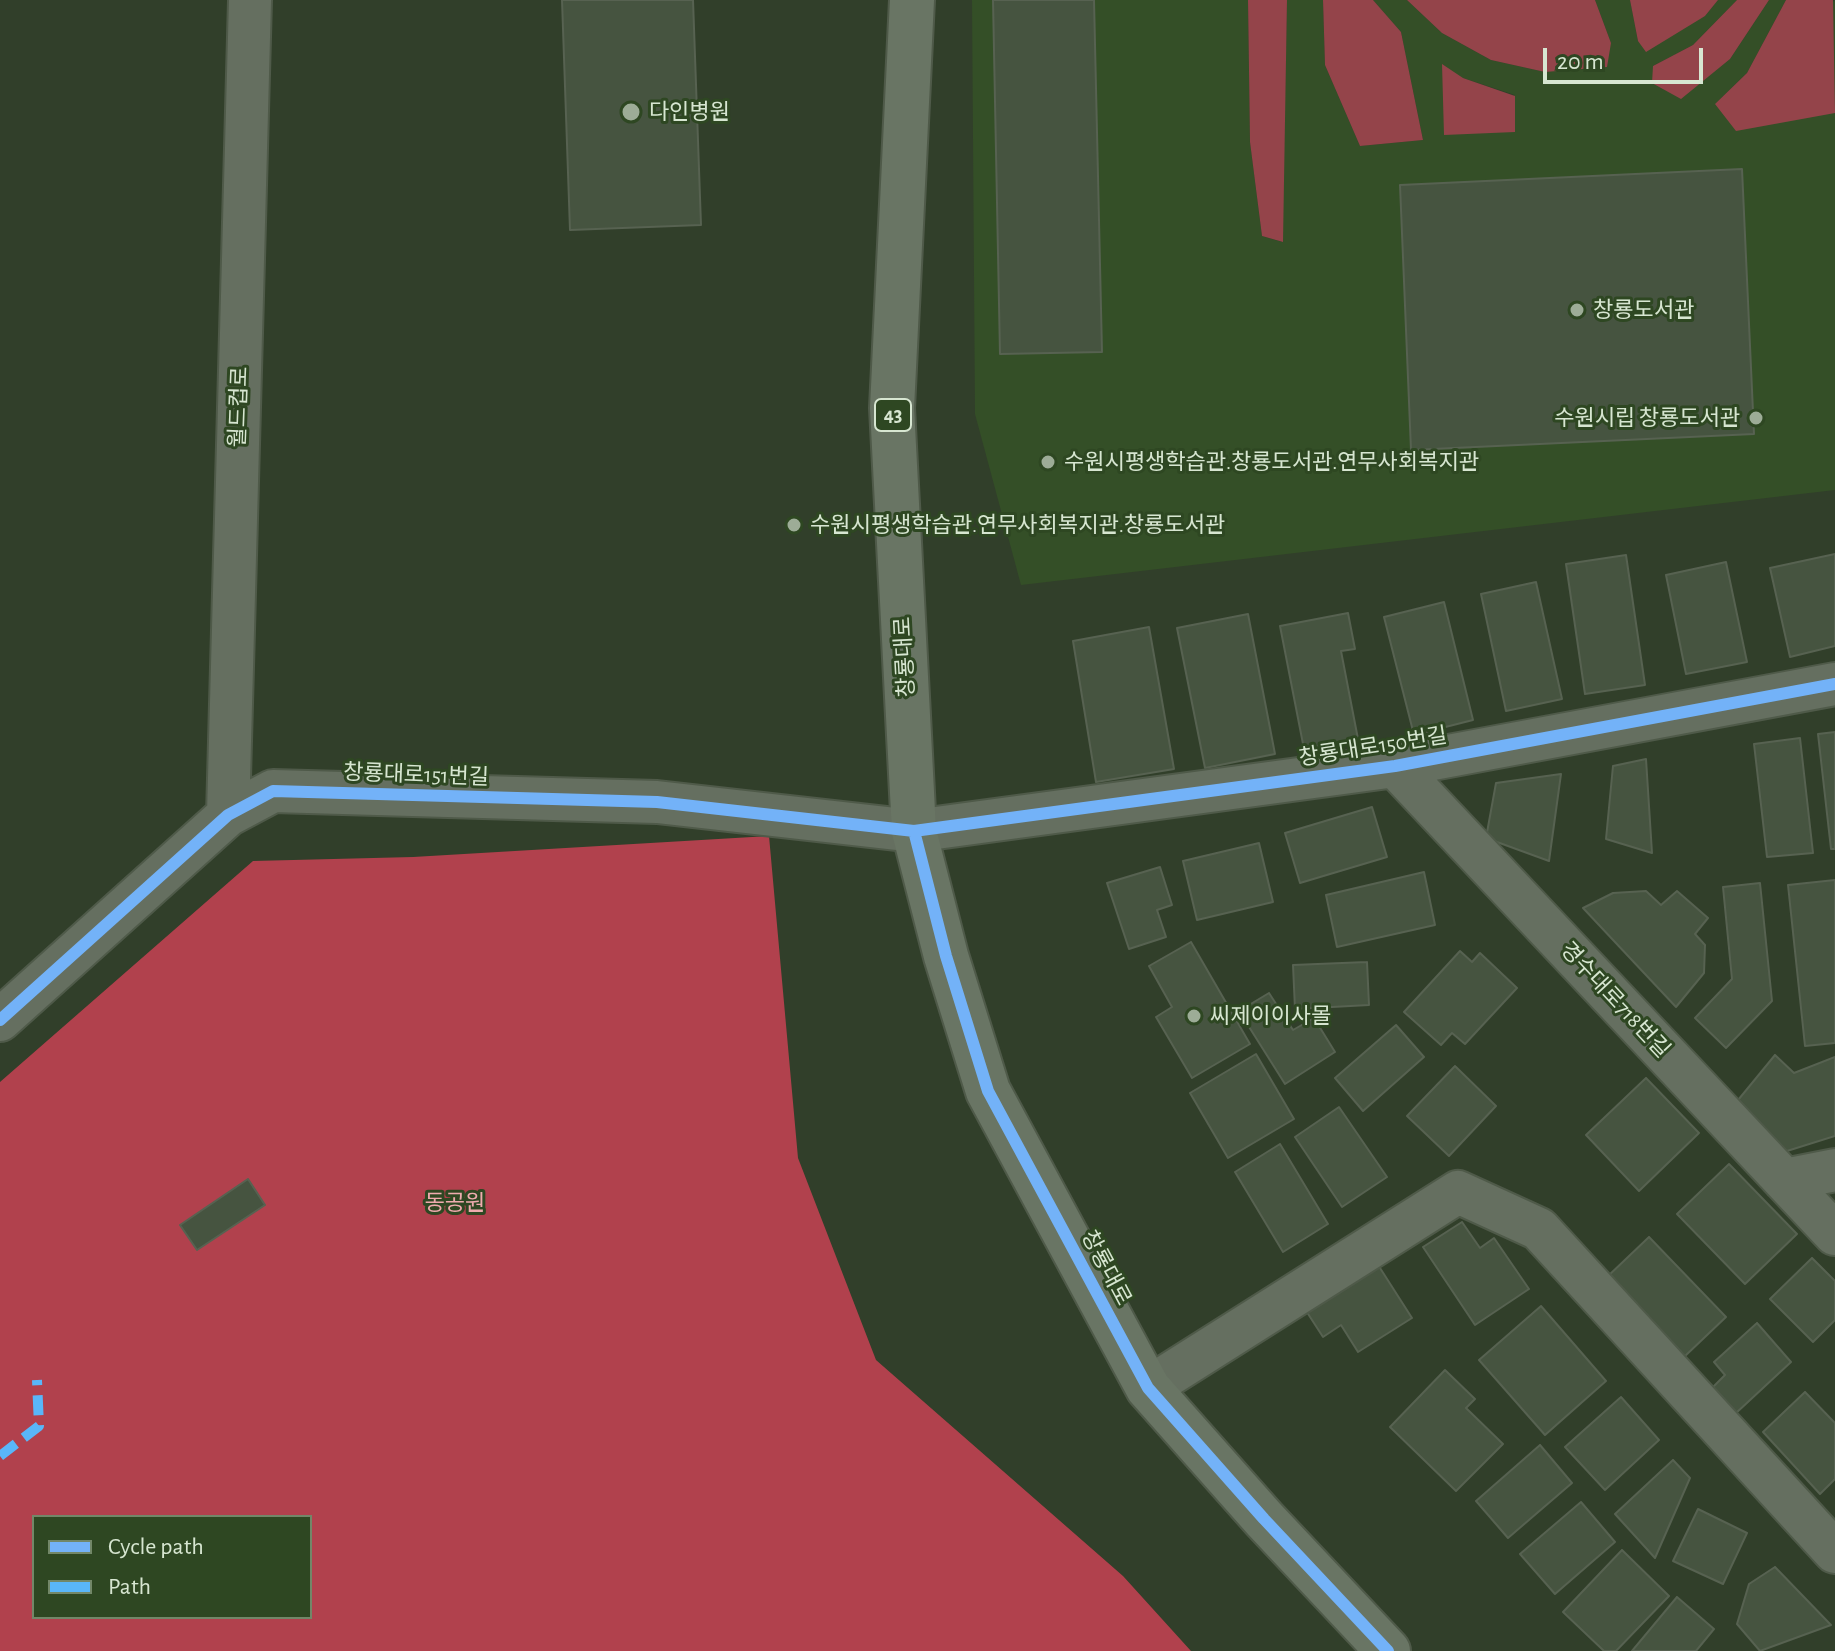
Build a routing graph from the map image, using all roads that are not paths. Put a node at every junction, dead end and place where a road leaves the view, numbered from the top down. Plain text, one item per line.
1 (250, 0) edge
2 (912, 0) edge
3 (1835, 684) edge
4 (1395, 766) junction
5 (228, 815) junction
6 (914, 831) junction
7 (0, 1020) edge
8 (1835, 1170) edge
9 (1784, 1180) junction
10 (1835, 1234) edge
11 (1148, 1388) junction
12 (1835, 1552) edge
13 (1388, 1651) edge

1 - 5 street, 월드컵로
2 - 6 main road, 창룡대로 / 43
3 - 4 street, 창룡대로150번길
4 - 6 street, 창룡대로150번길
4 - 9 street, 경수대로718번길
5 - 6 street, 창룡대로151번길
5 - 7 street, 창룡대로151번길
6 - 11 main road, 창룡대로 / 43
8 - 9 street
9 - 10 street, 경수대로718번길
11 - 12 street
11 - 13 main road, 창룡대로 / 43

